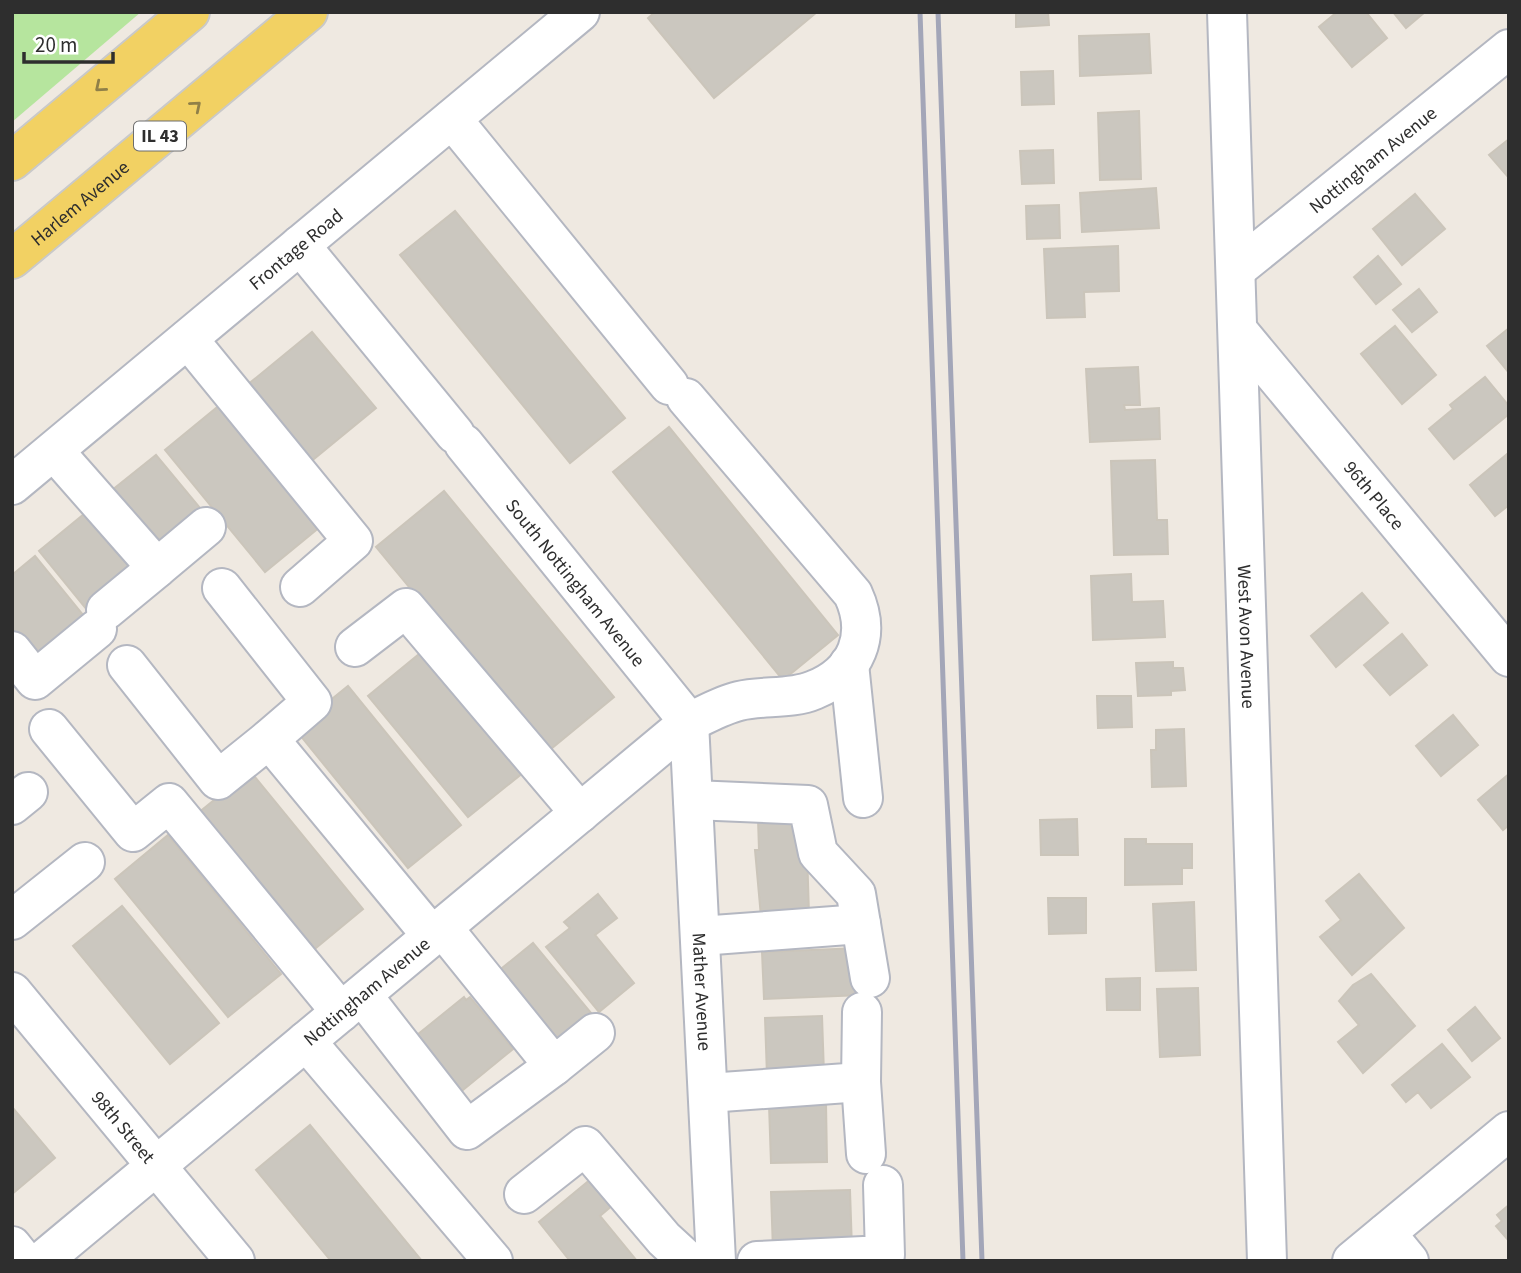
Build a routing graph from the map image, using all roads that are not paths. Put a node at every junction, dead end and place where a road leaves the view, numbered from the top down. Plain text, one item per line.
1 (190, 12) edge
2 (308, 12) edge
3 (580, 12) edge
4 (1227, 12) edge
5 (1509, 49) edge
6 (452, 119) junction
7 (12, 161) edge
8 (300, 245) junction
9 (12, 259) edge
10 (1238, 268) junction
11 (1239, 332) junction
12 (188, 339) junction
13 (54, 451) junction
14 (12, 485) edge
15 (206, 527) dead end
16 (157, 568) junction
17 (300, 587) dead end
18 (222, 589) dead end
19 (355, 647) dead end
20 (1509, 657) edge
21 (849, 664) junction
22 (127, 665) dead end
23 (20, 677) edge
24 (689, 722) junction
25 (49, 729) dead end
26 (269, 739) junction
27 (863, 798) dead end
28 (693, 800) junction
29 (580, 813) junction
30 (85, 862) dead end
31 (12, 920) edge
32 (861, 924) junction
33 (437, 932) junction
34 (700, 936) junction
35 (12, 992) edge
36 (351, 1003) junction
37 (595, 1033) dead end
38 (306, 1041) junction
39 (554, 1066) junction
40 (861, 1082) junction
41 (708, 1093) junction
42 (1509, 1131) edge
43 (156, 1164) junction
44 (524, 1194) dead end
45 (12, 1246) edge
46 (1397, 1247) edge
47 (885, 1258) edge
48 (24, 1261) edge
49 (42, 1261) edge
50 (235, 1261) edge
51 (493, 1261) edge
52 (688, 1261) edge
53 (716, 1261) edge
54 (757, 1261) edge
55 (1267, 1261) edge
56 (1352, 1261) edge

1 -> 7 main road
9 -> 2 main road, Harlem Avenue / IL 43
3 - 6 street, Frontage Road
4 - 10 street, West Avon Avenue
5 - 10 street, Nottingham Avenue
6 - 8 street, Frontage Road
6 - 21 street
8 - 12 street, Frontage Road
8 - 24 street, South Nottingham Avenue
10 - 11 street, West Avon Avenue
11 - 20 street, 96th Place
11 - 55 street, West Avon Avenue
12 - 13 street, Frontage Road
12 - 17 street
13 - 14 street, Frontage Road
13 - 16 street
15 - 16 street
16 - 23 street
18 - 26 street
19 - 29 street
21 - 24 street, Nottingham Avenue
21 - 27 street
22 - 26 street
24 - 28 street, Mather Avenue
24 - 29 street, Nottingham Avenue
25 - 36 street
26 - 33 street
28 - 32 street
28 - 34 street, Mather Avenue
29 - 33 street, Nottingham Avenue
30 - 31 street
32 - 34 street
32 - 40 street
33 - 36 street, Nottingham Avenue
33 - 39 street
34 - 41 street, Mather Avenue
35 - 43 street, 98th Street
36 - 38 street, Nottingham Avenue
36 - 39 street
37 - 39 street
38 - 43 street, Nottingham Avenue
38 - 51 street
40 - 41 street
40 - 47 street
41 - 53 street, Mather Avenue
42 - 46 street
43 - 49 street, Nottingham Avenue
43 - 50 street, 98th Street
44 - 52 street
45 - 48 street
46 - 56 street
47 - 54 street

